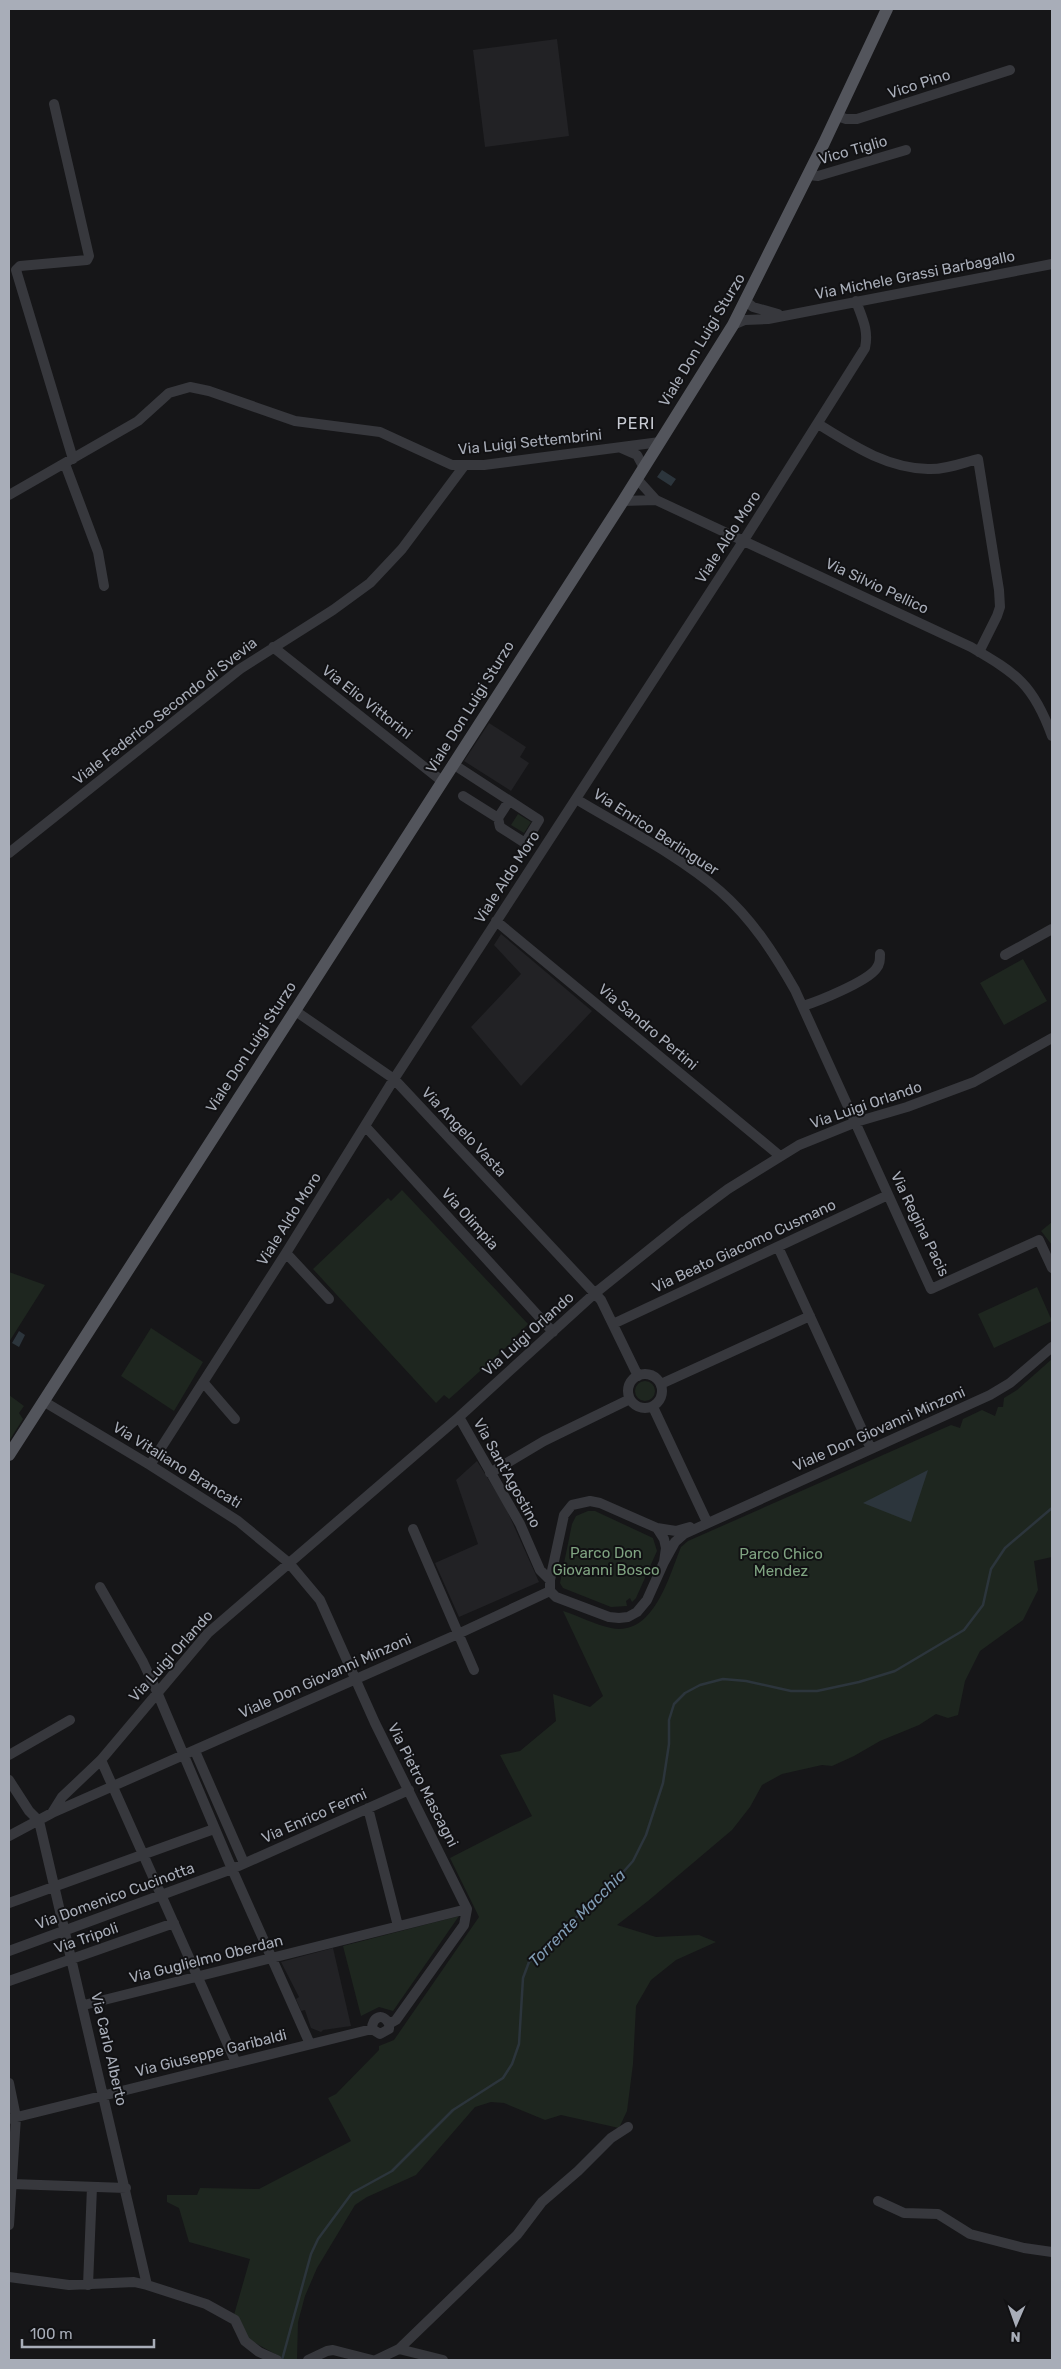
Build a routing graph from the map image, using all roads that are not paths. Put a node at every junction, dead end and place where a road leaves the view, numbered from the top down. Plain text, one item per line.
1 (887, 9) edge
2 (1010, 70) dead end
3 (54, 104) dead end
4 (837, 116) junction
5 (906, 150) dead end
6 (808, 175) junction
7 (1052, 264) edge
8 (856, 301) junction
9 (747, 302) junction
10 (784, 315) junction
11 (733, 325) junction
12 (818, 424) junction
13 (660, 442) junction
14 (620, 448) junction
15 (69, 462) junction
16 (464, 466) junction
17 (641, 473) junction
18 (9, 495) edge
19 (623, 500) junction
20 (656, 500) junction
21 (744, 540) junction
22 (104, 586) dead end
23 (273, 647) junction
24 (979, 652) junction
25 (1052, 736) edge
26 (453, 764) junction
27 (442, 781) junction
28 (463, 796) dead end
29 (576, 799) junction
30 (509, 801) junction
31 (498, 818) junction
32 (9, 853) edge
33 (496, 921) junction
34 (1052, 929) edge
35 (880, 954) dead end
36 (1005, 955) dead end
37 (802, 1006) junction
38 (294, 1010) junction
39 (1052, 1038) edge
40 (394, 1079) junction
41 (856, 1122) junction
42 (366, 1126) junction
43 (780, 1156) junction
44 (888, 1195) junction
45 (778, 1247) junction
46 (286, 1253) junction
47 (1052, 1268) edge
48 (594, 1294) junction
49 (329, 1299) dead end
50 (810, 1316) junction
51 (613, 1324) junction
52 (553, 1332) junction
53 (1052, 1347) edge
54 (636, 1372) junction
55 (203, 1382) junction
56 (666, 1382) junction
57 (630, 1399) junction
58 (43, 1401) junction
59 (655, 1411) junction
60 (459, 1417) junction
61 (236, 1419) dead end
62 (871, 1449) junction
63 (9, 1455) edge
64 (150, 1465) junction
65 (490, 1472) junction
66 (707, 1522) junction
67 (657, 1528) junction
68 (413, 1530) dead end
69 (664, 1562) junction
70 (290, 1563) junction
71 (100, 1587) dead end
72 (548, 1588) junction
73 (458, 1634) junction
74 (474, 1670) dead end
75 (357, 1679) junction
76 (157, 1692) junction
77 (70, 1720) dead end
78 (195, 1751) junction
79 (9, 1755) edge
80 (183, 1756) junction
81 (101, 1760) junction
82 (9, 1780) edge
83 (115, 1786) junction
84 (409, 1790) junction
85 (368, 1808) junction
86 (52, 1813) junction
87 (39, 1821) junction
88 (214, 1829) junction
89 (9, 1836) edge
90 (143, 1855) junction
91 (244, 1863) junction
92 (232, 1869) junction
93 (56, 1886) junction
94 (162, 1896) junction
95 (9, 1903) edge
96 (466, 1906) junction
97 (174, 1923) junction
98 (397, 1923) junction
99 (66, 1930) junction
100 (9, 1952) edge
101 (73, 1958) junction
102 (272, 1958) junction
103 (198, 1977) junction
104 (9, 1981) edge
105 (84, 2006) junction
106 (307, 2045) junction
107 (236, 2063) junction
108 (9, 2083) edge
109 (104, 2095) junction
110 (13, 2118) edge
111 (628, 2127) dead end
112 (12, 2184) junction
113 (92, 2187) junction
114 (126, 2188) junction
115 (878, 2201) dead end
116 (9, 2225) edge
117 (1052, 2252) edge
118 (9, 2277) edge
119 (88, 2285) junction
120 (147, 2285) junction
121 (399, 2349) junction
122 (277, 2360) edge
123 (308, 2360) edge
124 (374, 2360) edge
125 (442, 2360) edge

1 - 4 main road, Viale Don Luigi Sturzo
2 - 4 street, Vico Pino
3 - 15 street
4 - 6 main road, Viale Don Luigi Sturzo
5 - 6 street, Vico Tiglio
6 - 9 main road, Viale Don Luigi Sturzo
7 - 8 street, Via Michele Grassi Barbagallo
8 - 10 street, Via Michele Grassi Barbagallo
8 - 12 street, Viale Aldo Moro
9 - 10 street
9 - 11 main road, Viale Don Luigi Sturzo
10 - 11 street, Via Michele Grassi Barbagallo
11 - 13 main road, Viale Don Luigi Sturzo
12 - 21 street, Viale Aldo Moro
12 - 24 street
13 - 14 street, Via Luigi Settembrini
13 - 17 main road, Viale Don Luigi Sturzo
14 - 16 street, Via Luigi Settembrini
14 - 17 street
15 - 16 street, Via Luigi Settembrini
15 - 18 street, Via Luigi Settembrini
15 - 22 street
16 - 23 street, Viale Federico Secondo di Svevia
17 - 19 main road, Viale Don Luigi Sturzo
17 - 20 street
19 - 20 street
19 - 26 main road, Viale Don Luigi Sturzo
20 - 21 street, Via Silvio Pellico
21 - 24 street, Via Silvio Pellico
21 - 29 street, Viale Aldo Moro
23 - 27 street, Via Elio Vittorini
23 - 32 street, Viale Federico Secondo di Svevia
24 - 25 street, Via Silvio Pellico
26 - 27 main road, Viale Don Luigi Sturzo
26 - 30 street
27 - 38 main road, Viale Don Luigi Sturzo
28 - 31 street
29 - 33 street, Viale Aldo Moro
29 - 37 street, Via Enrico Berlinguer
30 - 31 street
30 - 31 street
33 - 40 street, Viale Aldo Moro
33 - 43 street, Via Sandro Pertini
34 - 36 street
35 - 37 street
37 - 41 street, Via Enrico Berlinguer
38 - 40 street, Via Angelo Vasta
38 - 58 main road, Viale Don Luigi Sturzo
39 - 41 street, Via Luigi Orlando
40 - 42 street, Viale Aldo Moro
40 - 48 street, Via Angelo Vasta
41 - 43 street, Via Luigi Orlando
41 - 44 street, Via Regina Pacis
42 - 46 street, Viale Aldo Moro
42 - 52 street, Via Olimpia
43 - 48 street, Via Luigi Orlando
44 - 45 street, Via Beato Giacomo Cusmano
44 - 47 street, Via Regina Pacis
45 - 50 street
45 - 51 street, Via Beato Giacomo Cusmano
46 - 49 street
46 - 55 street, Viale Aldo Moro
48 - 51 street, Via Angelo Vasta
48 - 52 street, Via Luigi Orlando
50 - 56 street
50 - 62 street
51 - 54 street, Via Angelo Vasta
52 - 60 street, Via Luigi Orlando
53 - 62 street, Viale Don Giovanni Minzoni
54 - 56 street
54 - 57 street
55 - 61 street
55 - 64 street, Viale Aldo Moro
56 - 59 street
57 - 59 street
57 - 65 street
58 - 63 main road, Viale Don Luigi Sturzo
58 - 64 street, Via Vitaliano Brancati
59 - 66 street
60 - 65 street, Via Sant'Agostino
60 - 70 street, Via Luigi Orlando
62 - 66 street, Viale Don Giovanni Minzoni
64 - 70 street, Via Vitaliano Brancati
65 - 72 street, Via Sant'Agostino
66 - 67 street
66 - 69 street
67 - 69 street
67 - 72 street
68 - 73 street
69 - 72 street
70 - 75 street, Via Vitaliano Brancati
70 - 76 street, Via Luigi Orlando
71 - 76 street
72 - 73 street, Viale Don Giovanni Minzoni
73 - 74 street
73 - 75 street, Viale Don Giovanni Minzoni
75 - 78 street, Viale Don Giovanni Minzoni
75 - 84 street, Via Pietro Mascagni
76 - 80 street
76 - 81 street, Via Luigi Orlando
77 - 79 street
78 - 80 street, Viale Don Giovanni Minzoni
78 - 91 street
80 - 83 street, Viale Don Giovanni Minzoni
80 - 88 street
81 - 83 street
81 - 86 street, Via Luigi Orlando
82 - 87 street
83 - 86 street, Viale Don Giovanni Minzoni
83 - 90 street
84 - 85 street, Via Enrico Fermi
84 - 96 street, Via Pietro Mascagni
85 - 91 street, Via Enrico Fermi
85 - 98 street
86 - 87 street
87 - 89 street
87 - 93 street, Via Carlo Alberto
88 - 90 street
88 - 92 street
90 - 93 street
90 - 94 street
91 - 92 street, Via Enrico Fermi
92 - 94 street, Via Domenico Cucinotta
92 - 102 street
93 - 95 street
93 - 99 street, Via Carlo Alberto
94 - 97 street
94 - 99 street, Via Domenico Cucinotta
96 - 98 street, Via Guglielmo Oberdan
96 - 106 street, Via Giuseppe Garibaldi
97 - 101 street, Via Tripoli
97 - 103 street
98 - 102 street, Via Guglielmo Oberdan
99 - 100 street, Via Domenico Cucinotta
99 - 101 street, Via Carlo Alberto
101 - 104 street, Via Tripoli
101 - 105 street, Via Carlo Alberto
102 - 103 street, Via Guglielmo Oberdan
102 - 106 street
103 - 105 street, Via Guglielmo Oberdan
103 - 107 street
105 - 109 street, Via Carlo Alberto
106 - 107 street, Via Giuseppe Garibaldi
107 - 109 street, Via Giuseppe Garibaldi
108 - 110 street
109 - 110 street, Via Giuseppe Garibaldi
109 - 114 street, Via Carlo Alberto
110 - 112 street
111 - 121 street
112 - 113 street
112 - 116 street
113 - 114 street
113 - 119 street
114 - 120 street, Via Carlo Alberto
115 - 117 street
118 - 119 street
119 - 120 street
120 - 122 street
121 - 124 street
121 - 125 street
123 - 124 street

